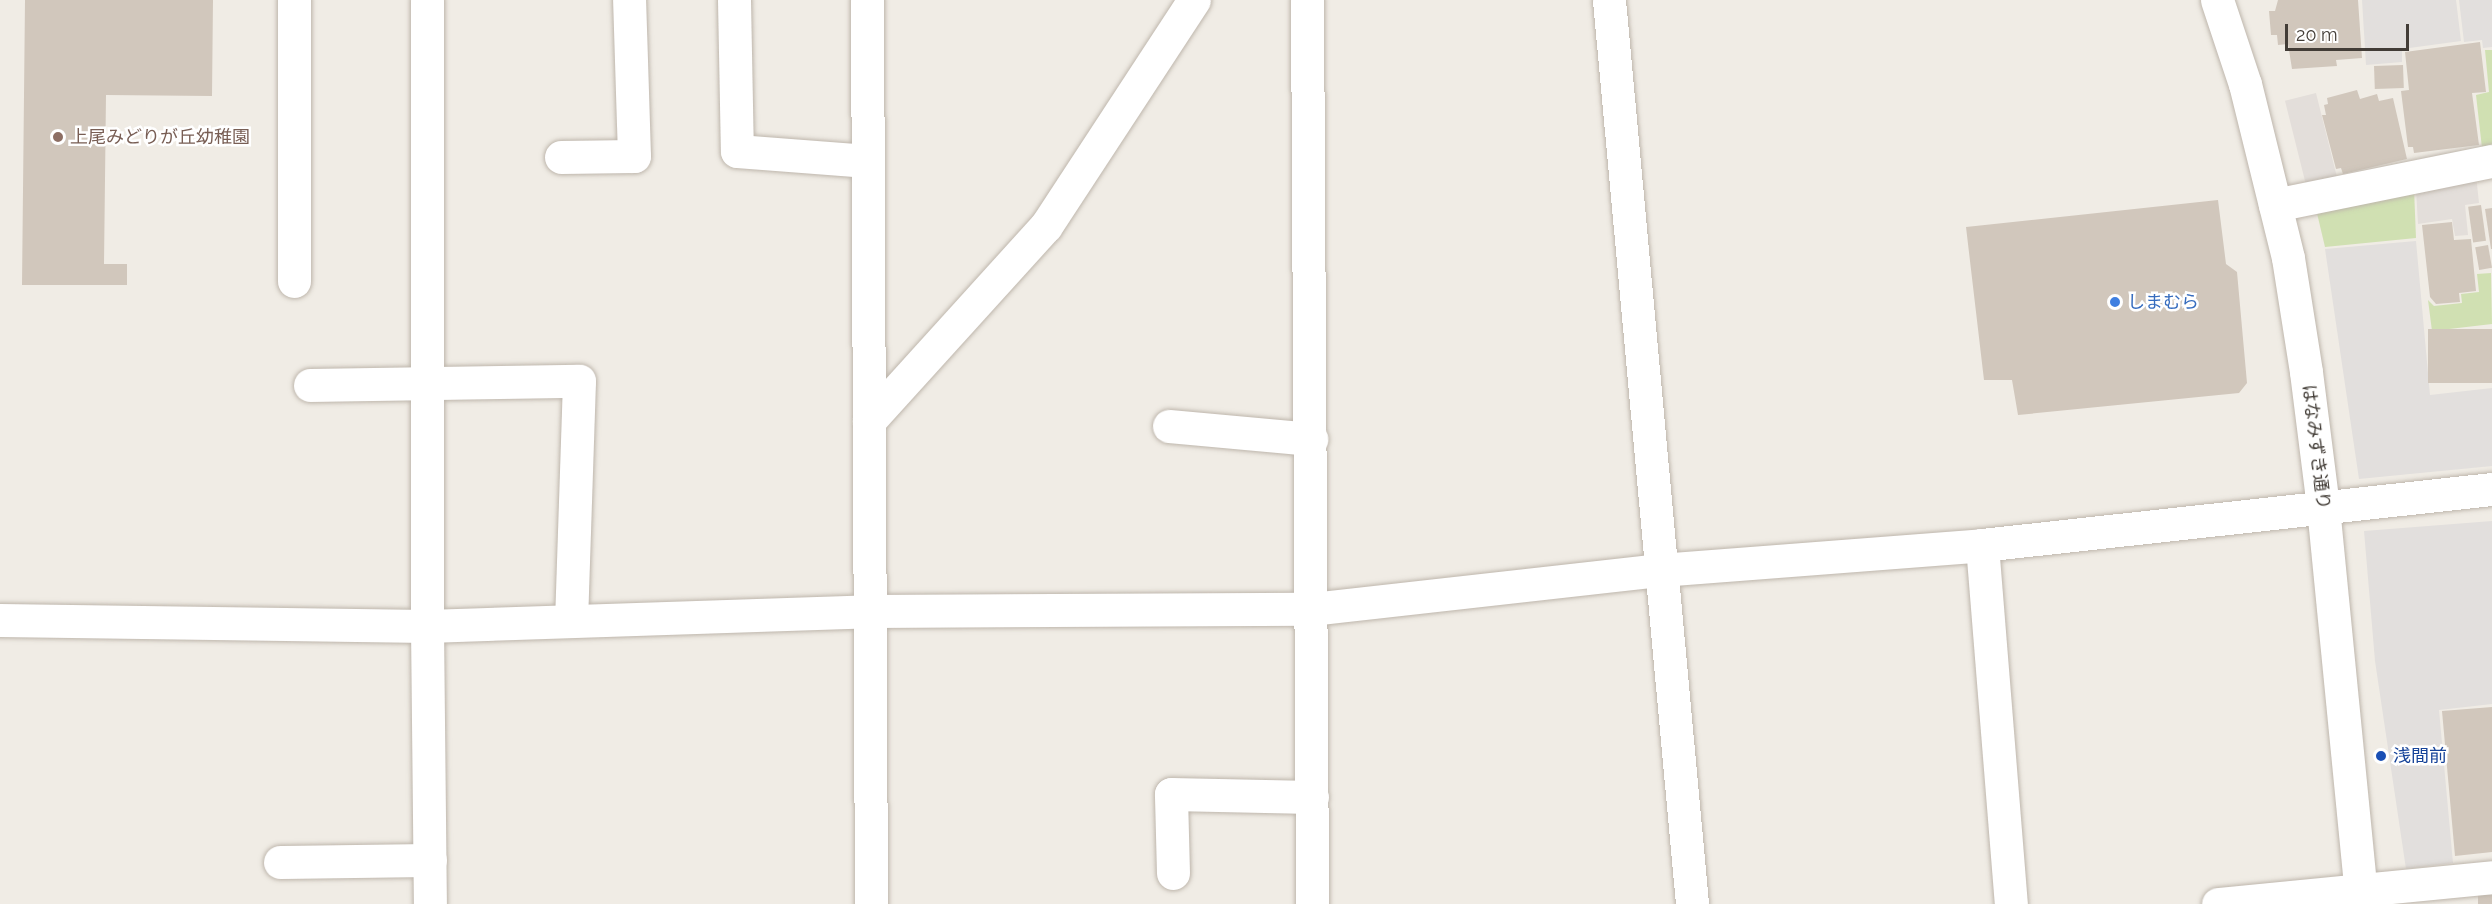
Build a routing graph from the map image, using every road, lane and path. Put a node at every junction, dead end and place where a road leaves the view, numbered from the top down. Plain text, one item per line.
1 (294, 0) edge
2 (427, 0) edge
3 (629, 0) edge
4 (734, 0) edge
5 (867, 0) edge
6 (1194, 0) edge
7 (1307, 0) edge
8 (1609, 0) edge
9 (2217, 0) edge
10 (561, 157) dead end
11 (868, 160) junction
12 (2492, 161) edge
13 (2275, 205) junction
14 (294, 281) dead end
15 (427, 384) junction
16 (310, 385) dead end
17 (869, 421) junction
18 (1169, 426) dead end
19 (1311, 439) junction
20 (2492, 489) edge
21 (2323, 507) junction
22 (1982, 545) junction
23 (1660, 570) junction
24 (1311, 609) junction
25 (870, 611) junction
26 (0, 620) edge
27 (571, 621) junction
28 (427, 626) junction
29 (1312, 797) junction
30 (430, 860) junction
31 (280, 862) dead end
32 (1173, 873) dead end
33 (2492, 877) edge
34 (2362, 897) edge
35 (430, 904) edge
36 (871, 904) edge
37 (1312, 904) edge
38 (1692, 904) edge
39 (2011, 904) edge
40 (2218, 904) edge

1 - 14 street
2 - 15 street
3 - 10 street
4 - 11 street
5 - 11 street
6 - 17 street
7 - 19 street
8 - 23 street
9 - 13 street, はなみずき通り
11 - 17 street
12 - 13 street
13 - 21 street, はなみずき通り
15 - 16 street
15 - 27 street
15 - 28 street
17 - 25 street
18 - 19 street
19 - 24 street
20 - 21 street
21 - 22 street
21 - 34 street, はなみずき通り
22 - 23 street
22 - 39 street
23 - 24 street
23 - 38 street
24 - 25 street
24 - 29 street
25 - 27 street
25 - 36 street
26 - 28 street
27 - 28 street
28 - 30 street
29 - 32 street
29 - 37 street
30 - 31 street
30 - 35 street
33 - 34 street
34 - 40 street

